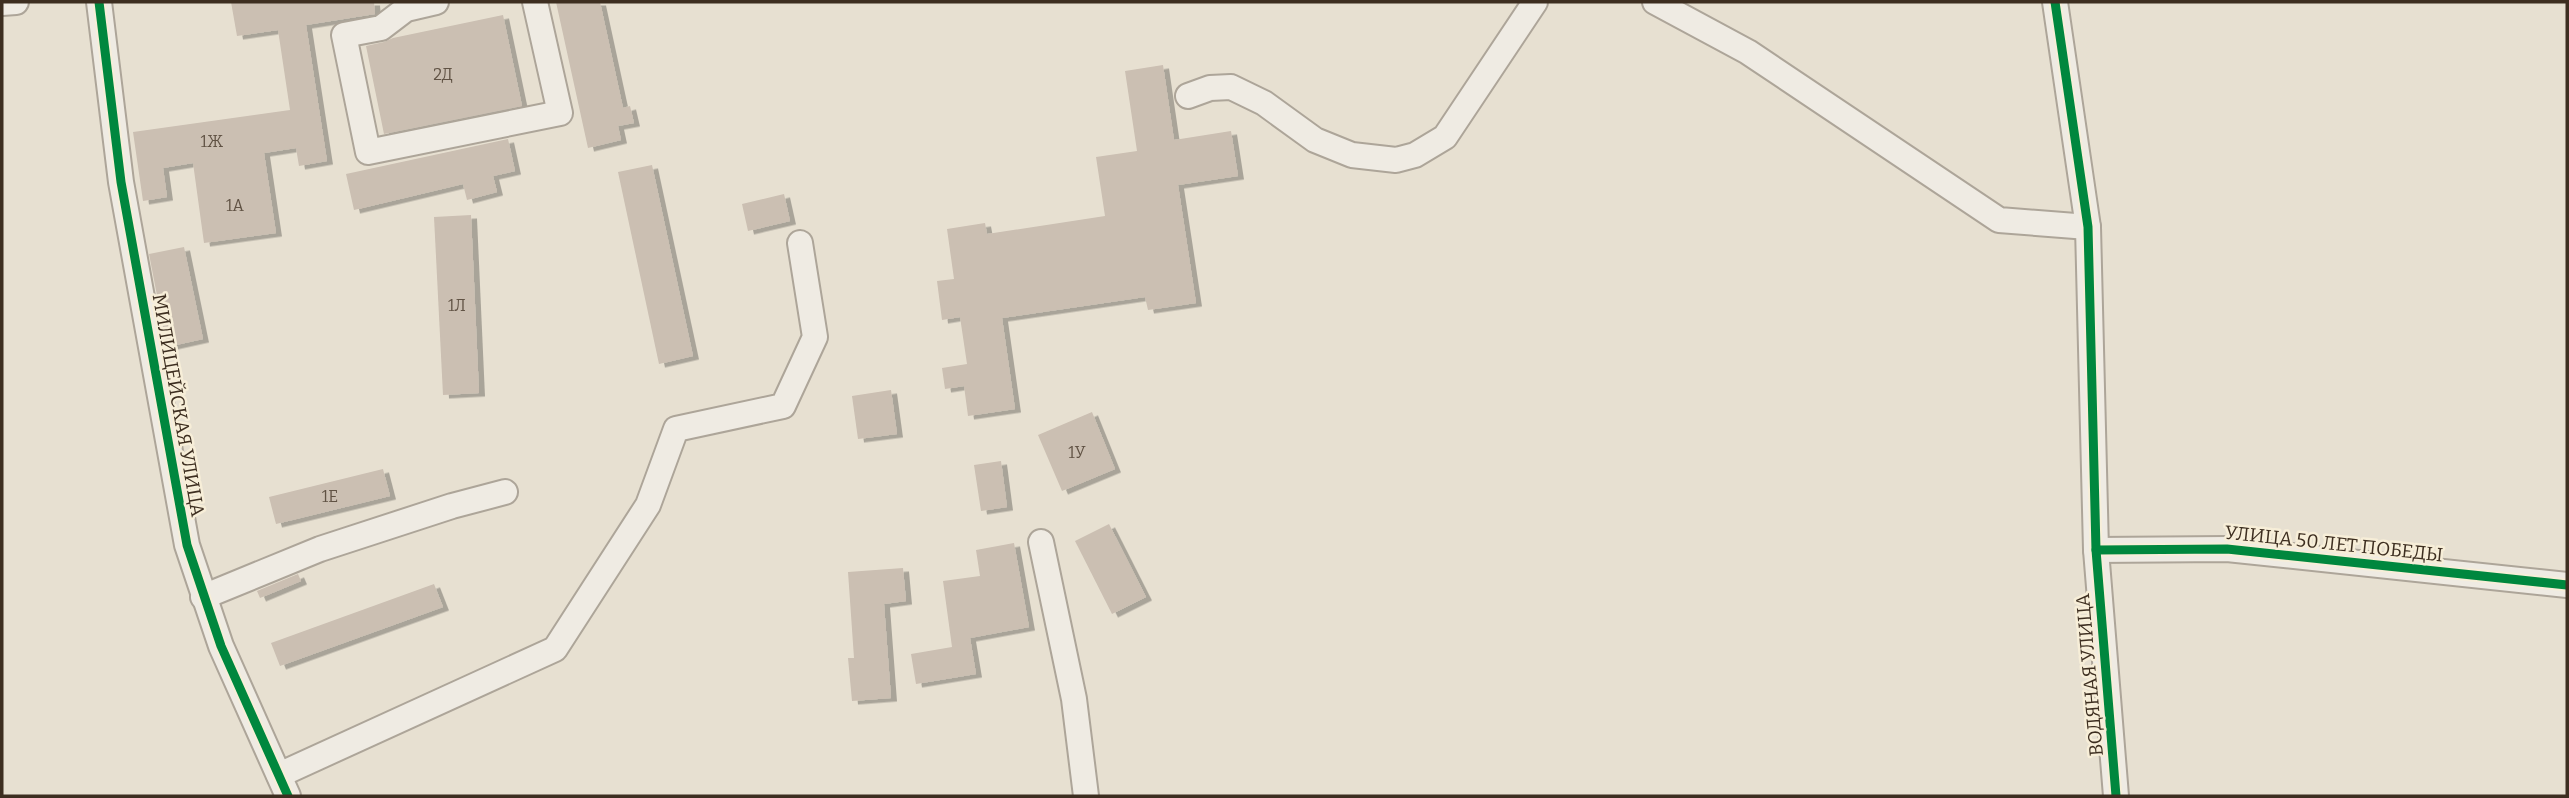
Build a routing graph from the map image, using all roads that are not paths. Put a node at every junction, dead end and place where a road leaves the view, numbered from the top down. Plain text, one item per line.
1 (16, 2) edge
2 (99, 2) edge
3 (436, 2) edge
4 (535, 2) edge
5 (1535, 2) edge
6 (1655, 2) edge
7 (2055, 2) edge
8 (2, 3) edge
9 (1188, 96) dead end
10 (2088, 227) junction
11 (800, 243) dead end
12 (505, 492) dead end
13 (1041, 542) dead end
14 (2096, 550) junction
15 (2567, 584) edge
16 (203, 597) junction
17 (283, 785) edge
18 (1086, 796) edge
19 (2116, 796) edge

1 - 8 street
2 - 16 street, МИЛИЦЕЙСКАЯ УЛИЦА
3 - 4 street
5 - 9 street
6 - 10 street
7 - 10 street, ВОДЯНАЯ УЛИЦА
10 - 14 street, ВОДЯНАЯ УЛИЦА
11 - 17 street
12 - 16 street
13 - 18 street
14 - 15 street, УЛИЦА 50 ЛЕТ ПОБЕДЫ
14 - 19 street, ВОДЯНАЯ УЛИЦА
16 - 17 street, МИЛИЦЕЙСКАЯ УЛИЦА

